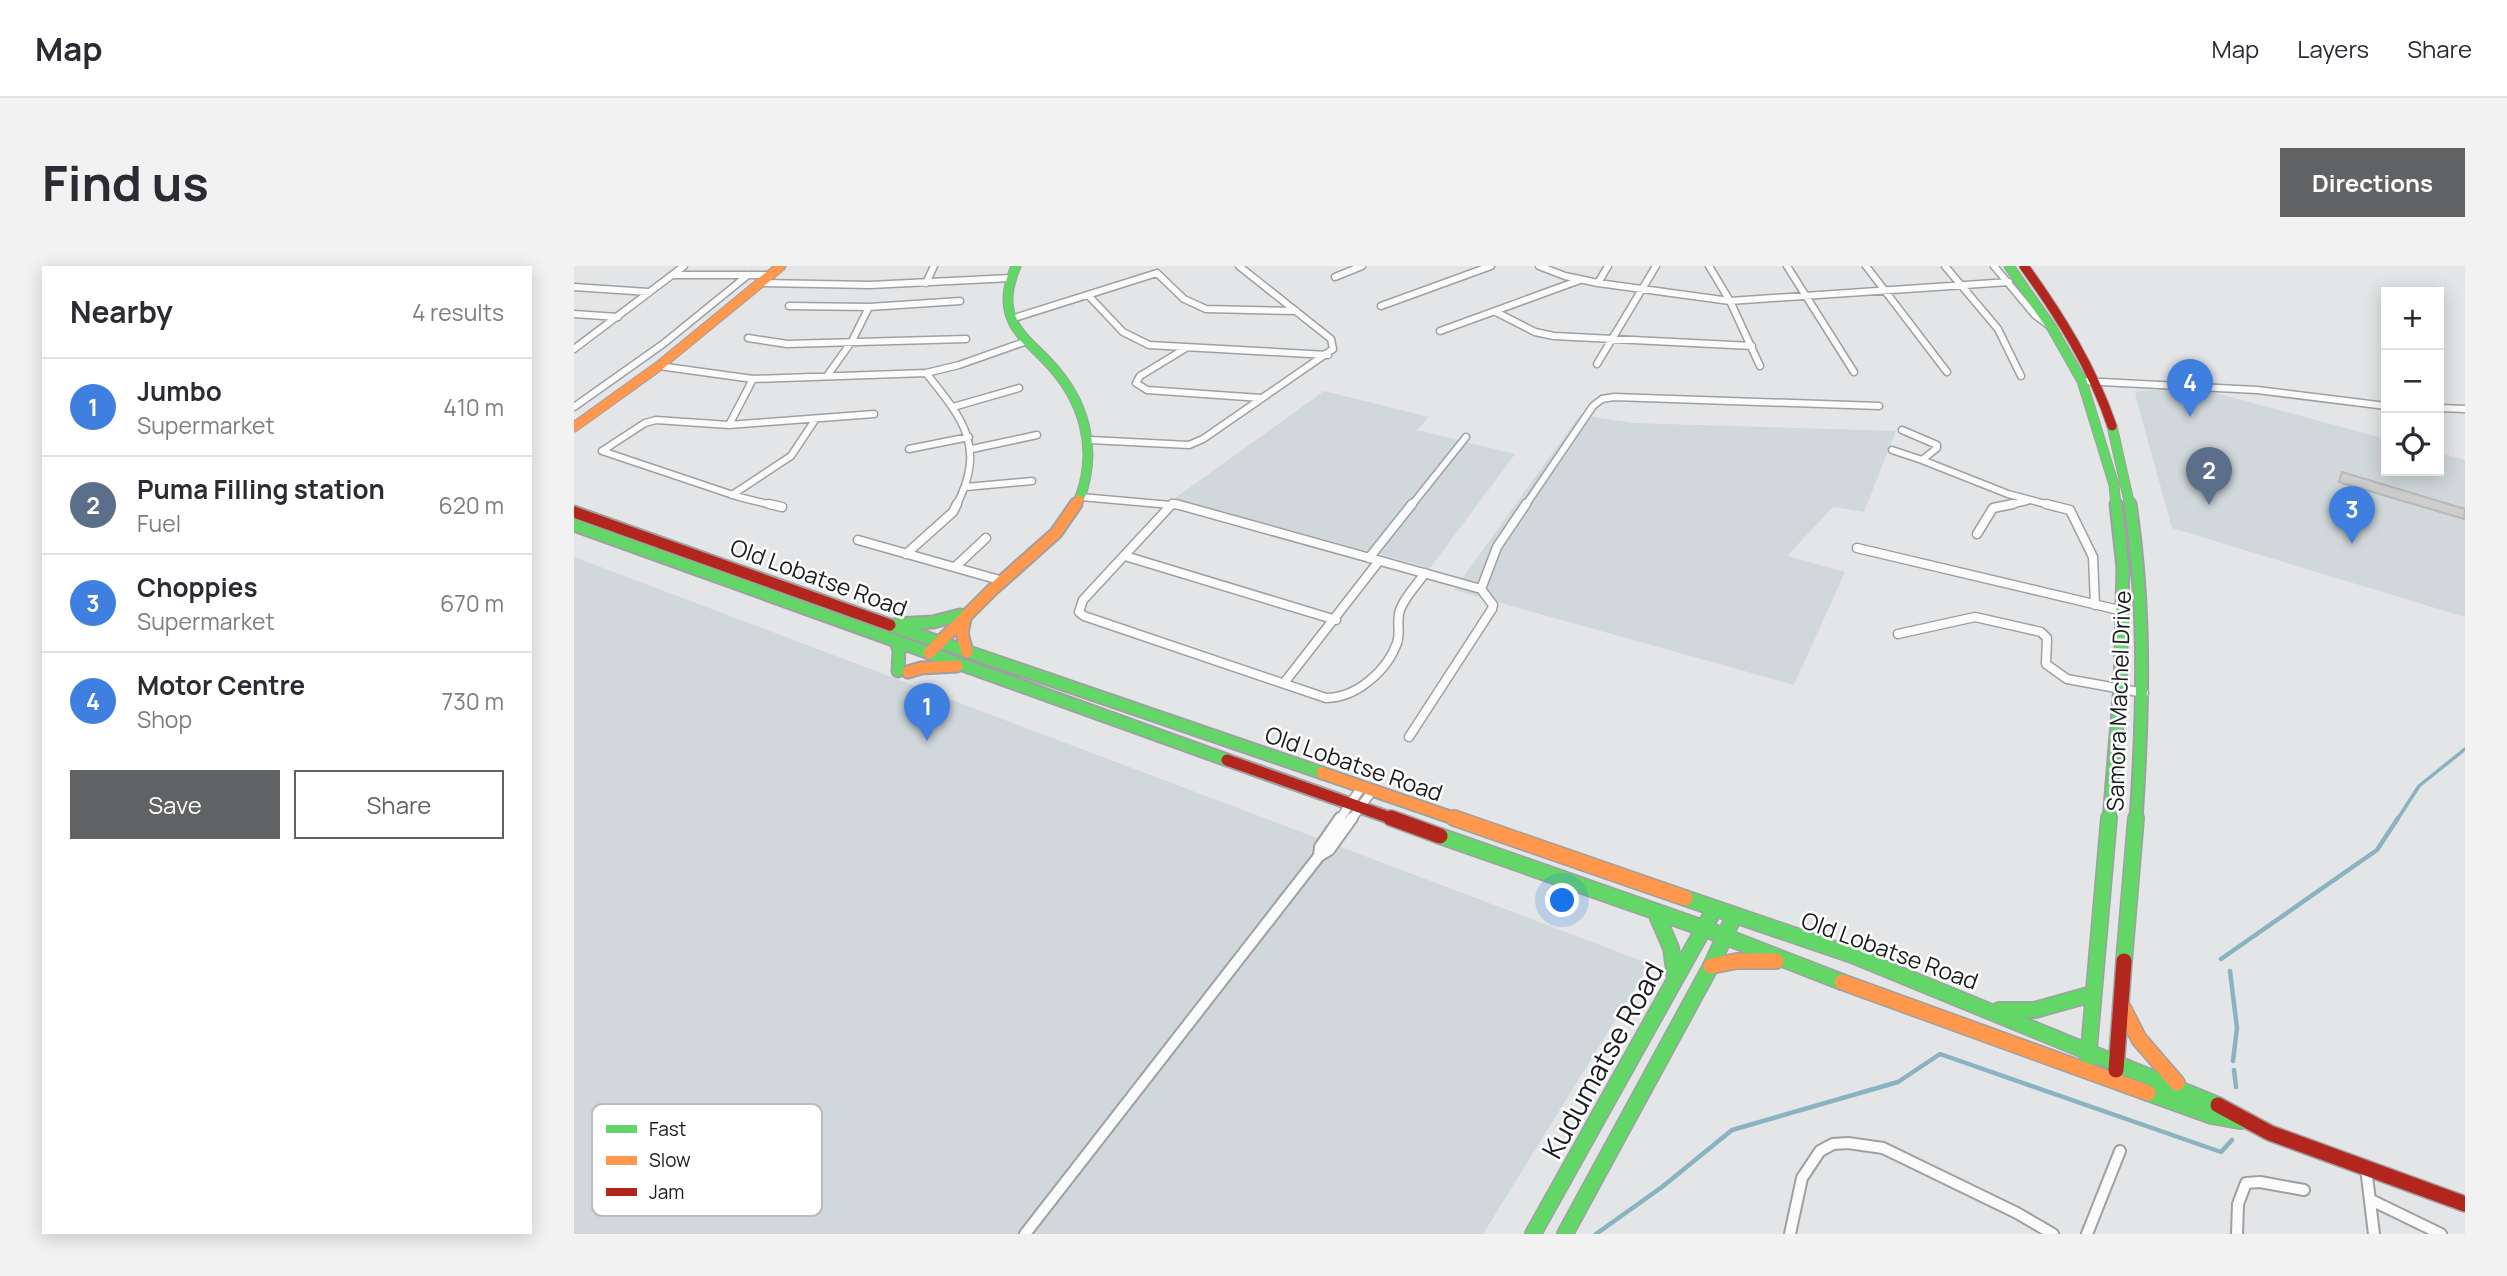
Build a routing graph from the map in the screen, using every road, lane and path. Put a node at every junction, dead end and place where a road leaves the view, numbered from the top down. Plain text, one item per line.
1 (684, 266) edge
2 (934, 266) edge
3 (1239, 266) edge
4 (1362, 266) edge
5 (1490, 266) edge
6 (1539, 266) edge
7 (1608, 266) edge
8 (1656, 266) edge
9 (1709, 266) edge
10 (1787, 266) edge
11 (1866, 266) edge
12 (1945, 266) edge
13 (1994, 266) edge
14 (2009, 266) edge
15 (2024, 266) edge
16 (1158, 270) edge
17 (1013, 272) edge
18 (674, 275) junction
19 (748, 275) junction
20 (772, 275) edge
21 (1335, 277) dead end
22 (1581, 279) junction
23 (2009, 282) junction
24 (926, 283) junction
25 (1598, 283) junction
26 (1962, 285) junction
27 (574, 287) edge
28 (1642, 290) junction
29 (1885, 291) junction
30 (648, 292) junction
31 (1088, 295) junction
32 (1808, 295) junction
33 (1730, 300) junction
34 (961, 301) dead end
35 (789, 306) dead end
36 (1381, 306) dead end
37 (869, 307) junction
38 (1297, 311) junction
39 (1496, 312) junction
40 (574, 314) edge
41 (618, 317) junction
42 (1012, 319) junction
43 (2052, 328) junction
44 (1440, 331) dead end
45 (748, 338) dead end
46 (966, 339) dead end
47 (852, 341) junction
48 (1027, 341) junction
49 (1612, 341) junction
50 (1752, 346) junction
51 (1187, 347) junction
52 (574, 349) edge
53 (1328, 355) junction
54 (1597, 363) dead end
55 (659, 366) junction
56 (1760, 366) dead end
57 (1854, 372) dead end
58 (1947, 372) dead end
59 (926, 373) junction
60 (827, 376) junction
61 (2021, 376) dead end
62 (753, 379) junction
63 (2082, 381) junction
64 (2097, 382) junction
65 (631, 386) junction
66 (1019, 388) dead end
67 (1261, 398) junction
68 (2381, 405) edge
69 (1878, 406) dead end
70 (574, 407) edge
71 (953, 407) junction
72 (2444, 408) edge
73 (2465, 409) edge
74 (874, 414) dead end
75 (815, 420) junction
76 (574, 421) edge
77 (729, 425) junction
78 (574, 427) edge
79 (1902, 430) dead end
80 (1037, 435) dead end
81 (969, 437) junction
82 (1466, 437) dead end
83 (1090, 440) junction
84 (909, 449) dead end
85 (972, 449) junction
86 (1892, 450) dead end
87 (1922, 460) junction
88 (1032, 481) dead end
89 (966, 487) junction
90 (733, 495) junction
91 (1081, 496) junction
92 (2028, 501) junction
93 (1173, 503) junction
94 (782, 508) dead end
95 (574, 512) edge
96 (574, 525) edge
97 (1978, 534) dead end
98 (986, 538) dead end
99 (858, 540) dead end
100 (1857, 548) dead end
101 (906, 554) junction
102 (1125, 556) junction
103 (1369, 558) junction
104 (1379, 561) junction
105 (955, 567) junction
106 (1425, 573) junction
107 (1003, 581) junction
108 (1481, 589) junction
109 (2095, 605) junction
110 (2123, 611) junction
111 (962, 617) junction
112 (1336, 620) junction
113 (889, 624) junction
114 (1898, 634) dead end
115 (896, 640) junction
116 (937, 641) junction
117 (926, 651) junction
118 (966, 659) junction
119 (1284, 683) junction
120 (2120, 687) junction
121 (2144, 693) junction
122 (1409, 737) dead end
123 (1366, 789) junction
124 (1355, 806) junction
125 (1714, 910) junction
126 (1655, 911) junction
127 (1734, 916) junction
128 (1703, 928) junction
129 (1723, 936) junction
130 (1788, 962) junction
131 (1711, 965) junction
132 (1675, 979) junction
133 (2092, 994) junction
134 (2121, 1004) junction
135 (1984, 1007) junction
136 (2089, 1053) junction
137 (2117, 1065) junction
138 (2087, 1070) junction
139 (2114, 1081) junction
140 (2183, 1089) junction
141 (2248, 1123) junction
142 (2120, 1151) dead end
143 (2366, 1168) junction
144 (2304, 1190) dead end
145 (2371, 1200) junction
146 (2465, 1203) edge
147 (1025, 1234) edge
148 (1533, 1234) edge
149 (1565, 1234) edge
150 (1790, 1234) edge
151 (2053, 1234) edge
152 (2087, 1234) edge
153 (2237, 1234) edge
154 (2374, 1234) edge
155 (2441, 1234) edge

1 - 18 street
2 - 24 street
3 - 38 street
4 - 21 street
5 - 36 street
6 - 22 street
7 - 25 street
8 - 28 street
9 - 33 street
10 - 32 street
11 - 29 street
12 - 26 street
13 - 23 street
14 - 43 main road, Samora Machel Drive
15 - 64 main road, Samora Machel Drive
16 - 31 street
16 - 38 street
17 - 24 street
17 - 42 main road
18 - 19 street
18 - 30 street
19 - 20 street
19 - 70 street
20 - 24 street
20 - 55 main road
22 - 25 street
22 - 39 street
23 - 26 street
23 - 43 street
25 - 28 street
26 - 29 street
26 - 61 street
27 - 30 street
28 - 33 street
28 - 49 street
29 - 32 street
29 - 58 street
30 - 41 street
31 - 42 street
31 - 51 street
32 - 33 street
32 - 57 street
33 - 50 street
34 - 37 street
35 - 37 street
37 - 47 street
38 - 53 street
39 - 44 street
39 - 49 street
40 - 41 street
41 - 52 street
42 - 48 main road
43 - 63 main road, Samora Machel Drive
45 - 47 street
46 - 47 street
47 - 60 street
48 - 59 street
48 - 83 main road
49 - 50 street
49 - 54 street
50 - 56 street
51 - 53 street
51 - 67 street
53 - 67 street
55 - 62 street
55 - 65 main road
59 - 60 street
59 - 71 street
60 - 62 street
62 - 77 street
63 - 64 street
63 - 110 main road, Samora Machel Drive
64 - 68 street
64 - 121 main road, Samora Machel Drive
65 - 76 main road
65 - 78 main road
66 - 71 street
67 - 83 street
69 - 108 street
71 - 81 street
72 - 73 street
74 - 75 street
75 - 77 street
75 - 90 street
77 - 90 street
79 - 87 street
80 - 85 street
81 - 84 street
81 - 85 street
82 - 103 street
83 - 91 main road
85 - 89 street
86 - 87 street
87 - 92 street
88 - 89 street
89 - 101 street
90 - 94 street
91 - 93 street
91 - 107 main road
92 - 97 street
92 - 109 street
93 - 102 street
93 - 103 street
95 - 113 main road, Old Lobatse Road
96 - 115 main road, Old Lobatse Road
98 - 105 street
99 - 101 street
100 - 109 street
101 - 105 street
102 - 112 street
102 - 119 street
103 - 104 street
104 - 106 street
104 - 112 street
105 - 107 street
106 - 108 street
106 - 119 street
107 - 111 main road
108 - 122 street
109 - 110 street
110 - 120 main road, Samora Machel Drive
111 - 113 main road
111 - 116 main road
111 - 118 main road
112 - 119 street
113 - 116 main road, Old Lobatse Road
114 - 120 street
115 - 117 main road, Old Lobatse Road
115 - 118 main road
116 - 117 main road
116 - 118 main road, Old Lobatse Road
117 - 118 main road, Old Lobatse Road
118 - 123 main road, Old Lobatse Road
118 - 124 main road, Old Lobatse Road
120 - 121 street
120 - 133 main road, Samora Machel Drive
121 - 134 main road, Samora Machel Drive
123 - 124 street
123 - 125 main road, Old Lobatse Road
124 - 126 main road, Old Lobatse Road
124 - 147 street
125 - 127 main road, Old Lobatse Road
125 - 128 main road, Kudumatse Road
126 - 128 main road, Old Lobatse Road
126 - 132 main road
127 - 129 main road, Kudumatse Road
127 - 135 main road, Old Lobatse Road
128 - 129 main road, Old Lobatse Road
128 - 132 main road, Kudumatse Road
129 - 130 main road, Old Lobatse Road
129 - 131 main road, Kudumatse Road
130 - 131 main road
130 - 138 main road, Old Lobatse Road
131 - 149 main road, Kudumatse Road
132 - 148 main road, Kudumatse Road
133 - 135 main road
133 - 136 main road, Samora Machel Drive
134 - 137 main road, Samora Machel Drive
134 - 140 main road
135 - 136 main road, Old Lobatse Road
136 - 137 main road, Old Lobatse Road
136 - 138 main road, Samora Machel Drive
137 - 139 main road, Samora Machel Drive
137 - 140 main road, Old Lobatse Road
138 - 139 main road, Old Lobatse Road
139 - 141 main road, Old Lobatse Road
140 - 141 main road, Old Lobatse Road
141 - 143 main road
142 - 152 street
143 - 145 street
143 - 146 main road
144 - 153 street
145 - 154 street
145 - 155 street
150 - 151 street

